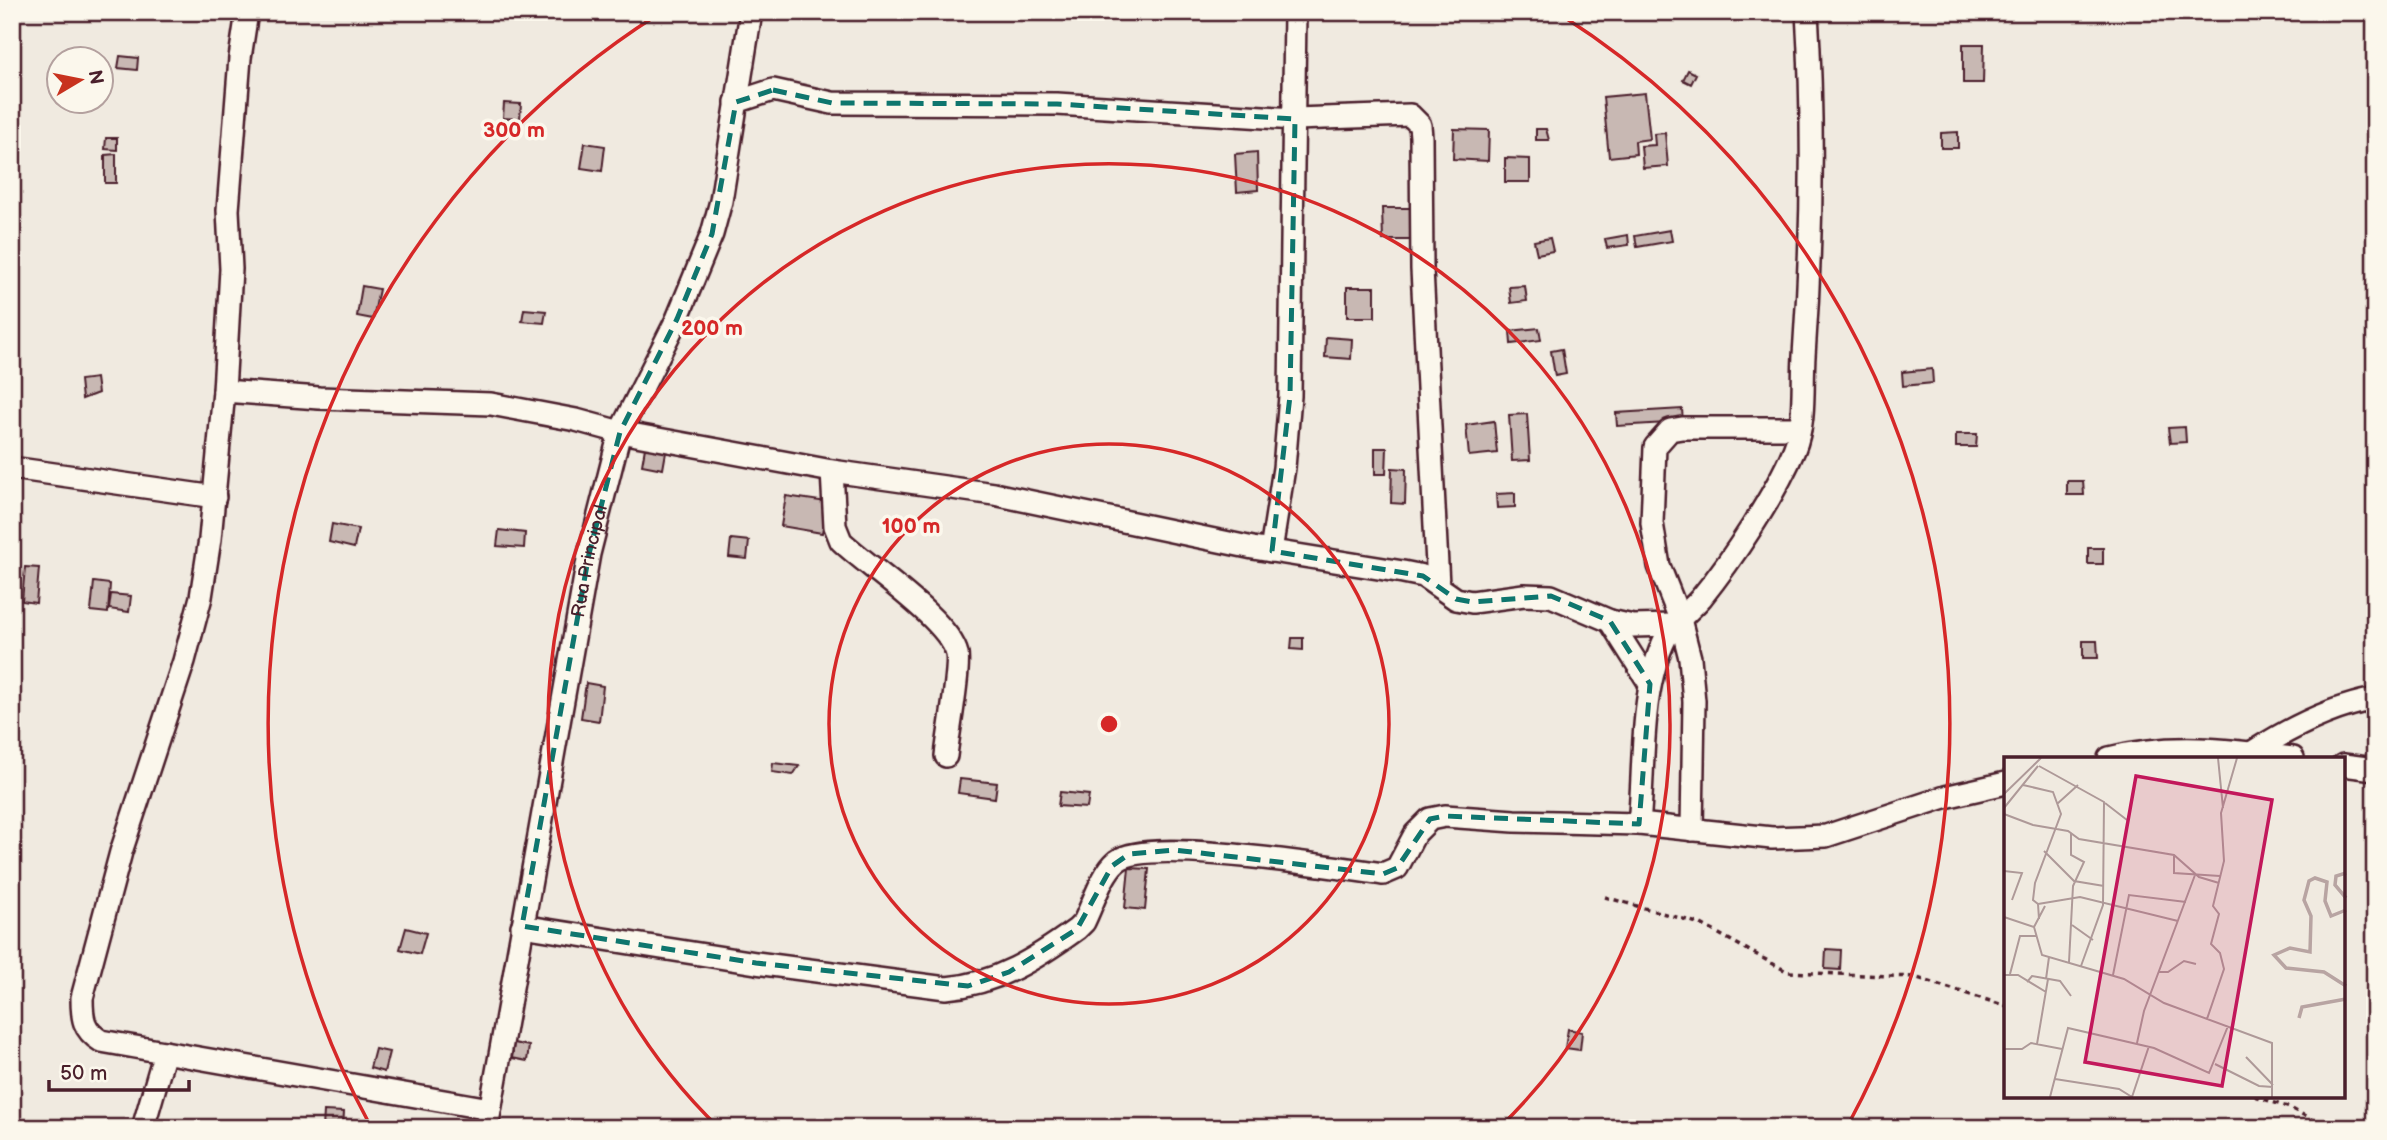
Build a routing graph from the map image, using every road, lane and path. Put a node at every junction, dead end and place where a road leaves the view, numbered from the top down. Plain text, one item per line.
1 (247, 12) edge
2 (751, 12) edge
3 (1295, 12) edge
4 (1807, 12) edge
5 (736, 102) junction
6 (1295, 119) junction
7 (224, 391) junction
8 (1800, 428) junction
9 (620, 432) junction
10 (12, 468) edge
11 (832, 471) junction
12 (215, 497) junction
13 (1271, 551) junction
14 (1438, 584) junction
15 (1610, 621) junction
16 (1677, 622) junction
17 (1650, 684) junction
18 (2375, 699) edge
19 (2251, 753) junction
20 (946, 756) dead end
21 (2114, 757) edge
22 (2285, 757) edge
23 (2345, 765) edge
24 (2375, 769) edge
25 (2004, 783) edge
26 (1639, 824) junction
27 (1692, 830) junction
28 (1605, 897) dead end
29 (522, 926) junction
30 (2004, 1005) edge
31 (165, 1052) junction
32 (2261, 1098) edge
33 (488, 1118) edge
34 (143, 1128) edge
35 (2328, 1128) edge

1 - 7 street
2 - 5 street, Rua Principal
3 - 6 street
4 - 8 street
5 - 6 street
5 - 9 street, Rua Principal
6 - 13 street
6 - 14 street
7 - 9 street
7 - 12 street
8 - 16 street
8 - 16 street
9 - 11 street
9 - 29 street, Rua Principal
10 - 12 street
11 - 13 street
11 - 20 street
12 - 31 street
13 - 14 street
14 - 15 street
15 - 16 street
15 - 17 street
16 - 17 street
16 - 27 street
17 - 26 street
18 - 19 street
19 - 21 street
19 - 22 street
23 - 24 street
25 - 27 street
26 - 27 street
26 - 29 street
28 - 30 path
29 - 33 street, Rua Principal
31 - 33 street
31 - 34 street
32 - 35 path

